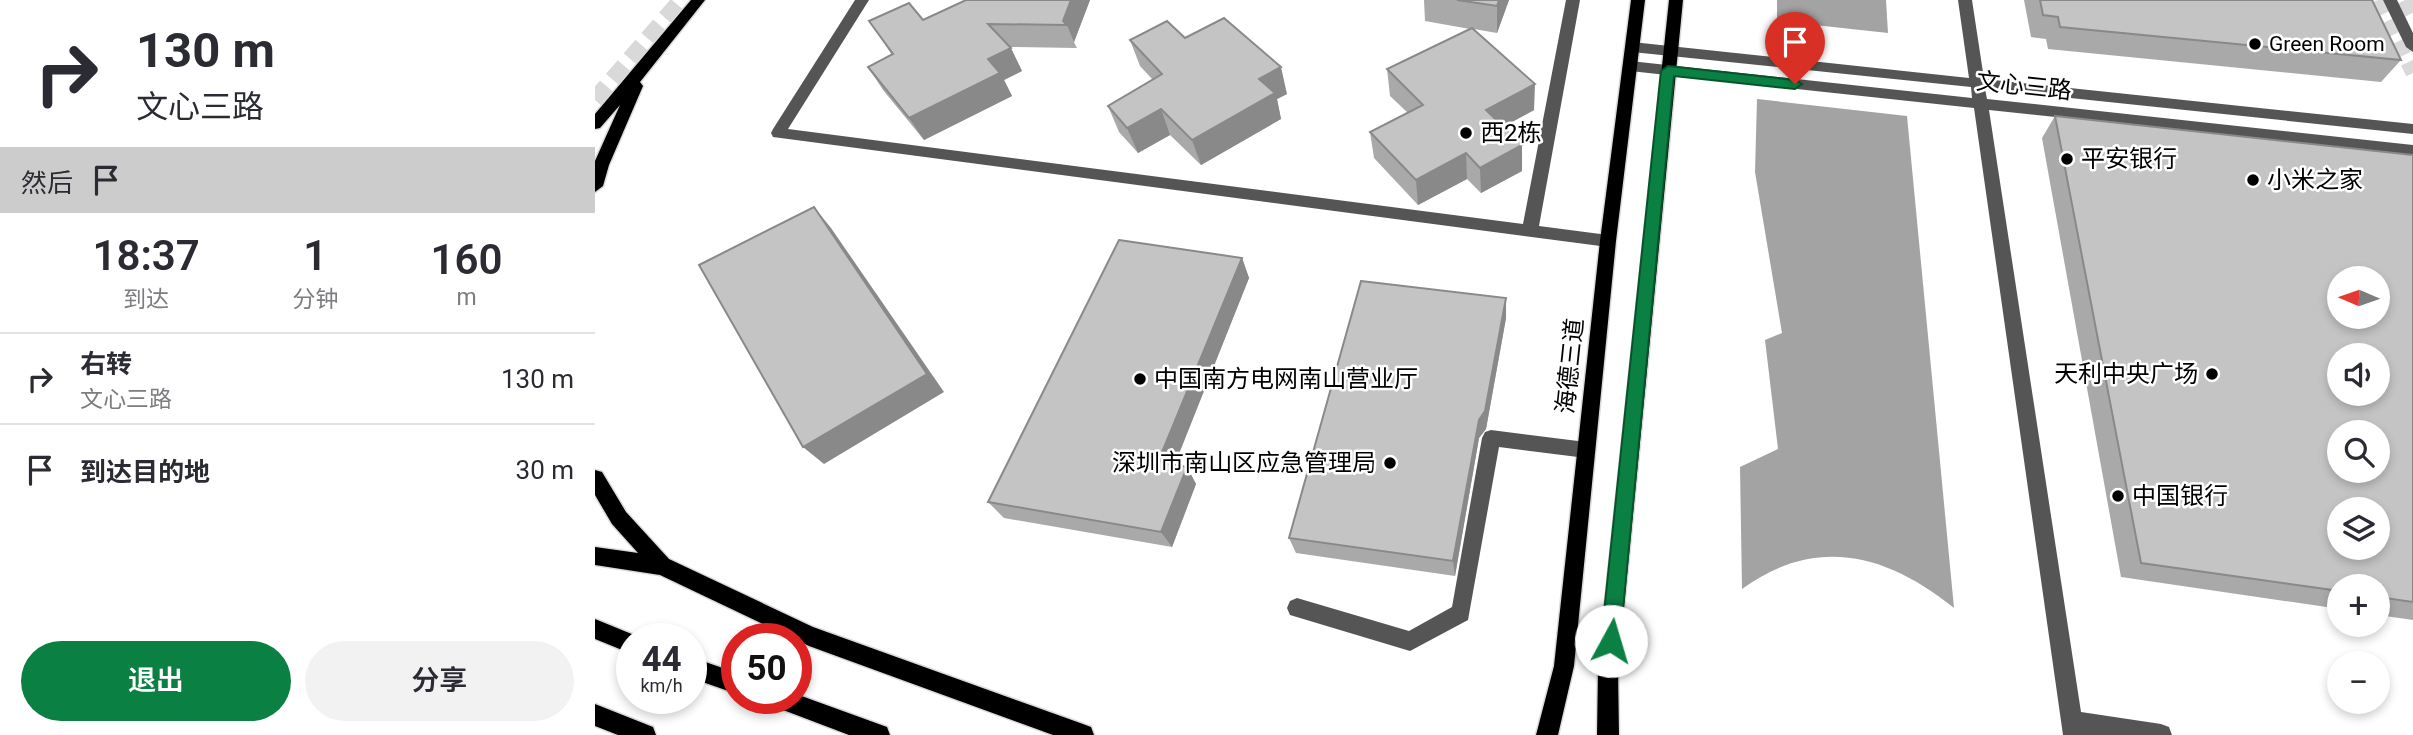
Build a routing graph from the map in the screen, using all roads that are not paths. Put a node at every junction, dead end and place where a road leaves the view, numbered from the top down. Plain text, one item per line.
1 (698, 0) edge
2 (862, 0) edge
3 (1573, 0) edge
4 (1638, 0) edge
5 (1676, 0) edge
6 (1965, 0) edge
7 (2390, 0) edge
8 (1632, 47) junction
9 (2413, 47) edge
10 (1670, 51) junction
11 (1630, 66) junction
12 (642, 71) junction
13 (1668, 71) junction
14 (1976, 83) junction
15 (1979, 104) junction
16 (595, 124) edge
17 (2413, 129) edge
18 (2413, 150) edge
19 (595, 186) edge
20 (1530, 231) junction
21 (1608, 241) junction
22 (1585, 450) junction
23 (595, 478) edge
24 (595, 556) edge
25 (662, 566) junction
26 (1297, 608) dead end
27 (595, 629) edge
28 (616, 638) edge
29 (812, 710) edge
30 (595, 715) edge
31 (2073, 728) edge
32 (645, 735) edge
33 (879, 735) edge
34 (1083, 735) edge
35 (1547, 735) edge
36 (1608, 735) edge
37 (2161, 735) edge

1 - 12 main road
2 - 20 street
3 - 20 street
4 - 8 main road, 海德三道
5 - 10 main road
6 - 14 street
7 - 9 street
8 - 10 street, 文心三路
8 - 11 main road, 海德三道
10 - 13 main road
10 - 14 street, 文心三路
11 - 13 street, 文心三路
11 - 21 main road, 海德三道
12 - 16 main road
12 - 19 main road
13 - 15 street, 文心三路
13 - 36 main road
14 - 15 street
14 - 17 street, 文心三路
15 - 18 street, 文心三路
15 - 31 street
20 - 21 street
21 - 22 main road, 海德三道
22 - 26 street
22 - 35 main road, 海德三道
23 - 25 main road
24 - 25 main road
25 - 34 main road
27 - 28 main road
29 - 33 main road
30 - 32 main road
31 - 37 street

